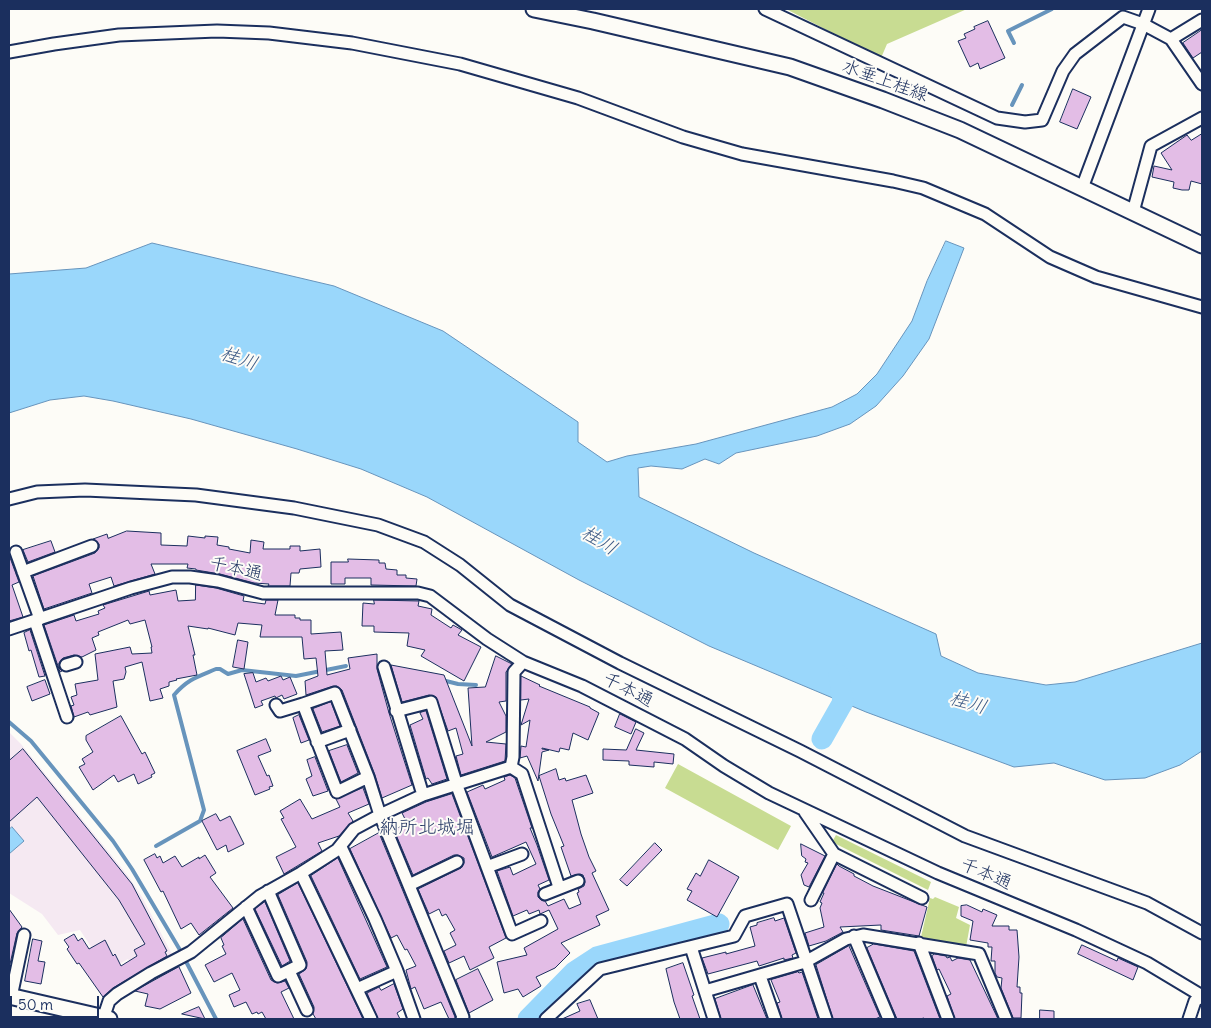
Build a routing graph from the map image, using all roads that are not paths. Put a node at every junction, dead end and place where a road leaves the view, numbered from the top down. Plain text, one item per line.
1 (534, 9) edge
2 (765, 9) edge
3 (1149, 9) edge
4 (1202, 20) edge
5 (1143, 24) junction
6 (1171, 39) junction
7 (9, 52) edge
8 (1202, 84) edge
9 (1202, 118) edge
10 (1082, 188) junction
11 (1133, 212) junction
12 (1202, 245) edge
13 (1202, 307) edge
14 (9, 499) edge
15 (92, 546) dead end
16 (16, 552) dead end
17 (24, 572) junction
18 (38, 620) junction
19 (9, 629) edge
20 (523, 662) junction
21 (384, 667) dead end
22 (303, 704) junction
23 (276, 705) dead end
24 (396, 711) junction
25 (67, 717) dead end
26 (350, 730) junction
27 (317, 742) junction
28 (511, 767) junction
29 (368, 777) junction
30 (457, 786) junction
31 (424, 795) junction
32 (804, 810) junction
33 (380, 815) junction
34 (341, 847) junction
35 (522, 854) dead end
36 (834, 854) junction
37 (457, 862) dead end
38 (487, 867) junction
39 (301, 873) junction
40 (578, 881) dead end
41 (409, 885) junction
42 (559, 887) junction
43 (268, 891) junction
44 (544, 894) dead end
45 (922, 898) dead end
46 (812, 900) dead end
47 (246, 907) junction
48 (541, 921) dead end
49 (1202, 933) edge
50 (24, 935) dead end
51 (854, 936) junction
52 (919, 943) junction
53 (691, 946) junction
54 (805, 962) junction
55 (289, 971) junction
56 (397, 971) junction
57 (760, 976) junction
58 (357, 989) junction
59 (705, 991) junction
60 (10, 996) edge
61 (1202, 996) edge
62 (307, 1010) dead end
63 (105, 1019) edge
64 (371, 1019) edge
65 (414, 1019) edge
66 (462, 1019) edge
67 (546, 1019) edge
68 (714, 1019) edge
69 (775, 1019) edge
70 (826, 1019) edge
71 (889, 1019) edge
72 (948, 1019) edge
73 (1006, 1019) edge
74 (1189, 1019) edge

1 - 10 main road, 水垂上桂線
2 - 5 street
3 - 5 street
4 - 6 street
5 - 6 street
5 - 10 street
6 - 8 street
7 - 13 street
9 - 11 street
10 - 11 main road, 水垂上桂線
11 - 12 main road, 水垂上桂線
14 - 49 street
15 - 17 street
16 - 17 street
17 - 18 street
18 - 19 street, 千本通
18 - 20 street, 千本通
18 - 25 street
20 - 28 street
20 - 32 street, 千本通
21 - 24 street
22 - 23 street
22 - 26 street
22 - 27 street
24 - 30 street
24 - 31 street
26 - 27 street
26 - 29 street
27 - 29 street
28 - 30 street
28 - 42 street
29 - 33 street
30 - 31 street
30 - 38 street
31 - 33 street
32 - 36 street
32 - 61 street, 千本通
33 - 34 street
33 - 41 street
34 - 39 street
34 - 56 street
35 - 38 street
36 - 45 street
36 - 46 street
37 - 41 street
38 - 48 street
39 - 43 street
39 - 58 street
40 - 42 street
41 - 66 street
42 - 44 street
43 - 47 street
43 - 55 street
47 - 55 street
47 - 63 street
50 - 60 street
51 - 52 street
51 - 54 street
51 - 71 street
52 - 72 street
52 - 73 street
53 - 54 street
53 - 59 street
53 - 67 street
54 - 57 street
54 - 70 street
55 - 62 street
56 - 58 street
56 - 65 street
57 - 59 street
57 - 69 street
58 - 64 street
59 - 68 street
60 - 63 main road
61 - 74 street

